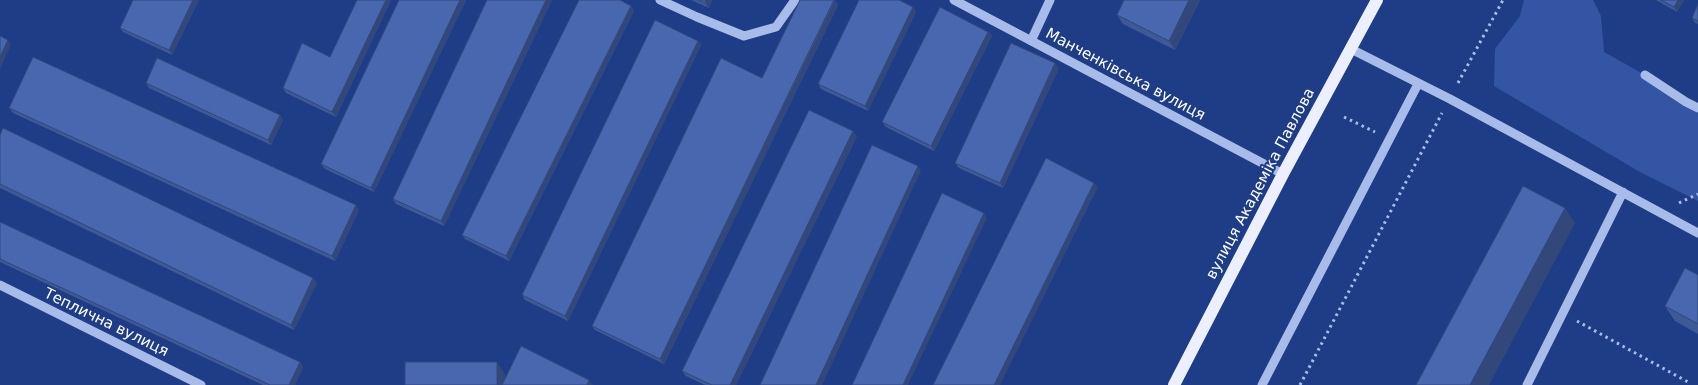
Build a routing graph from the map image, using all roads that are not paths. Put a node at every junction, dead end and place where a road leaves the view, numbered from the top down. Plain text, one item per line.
1 (660, 0) edge
2 (795, 0) edge
3 (954, 0) edge
4 (1050, 0) edge
5 (1377, 0) edge
6 (1031, 40) junction
7 (1351, 49) junction
8 (1645, 75) dead end
9 (1418, 84) junction
10 (1698, 108) edge
11 (1283, 174) junction
12 (1623, 192) junction
13 (1698, 233) edge
14 (0, 285) edge
15 (200, 385) edge
16 (1174, 385) edge
17 (1262, 385) edge
18 (1528, 385) edge

1 - 2 street
3 - 6 street, Манченківська вулиця
4 - 6 street
5 - 7 main road, вулиця Академіка Павлова
6 - 11 street, Манченківська вулиця
7 - 9 street
7 - 11 main road, вулиця Академіка Павлова
8 - 10 street
9 - 12 street
9 - 17 street
11 - 16 main road, вулиця Академіка Павлова
12 - 13 street
12 - 18 street
14 - 15 street, Теплична вулиця

